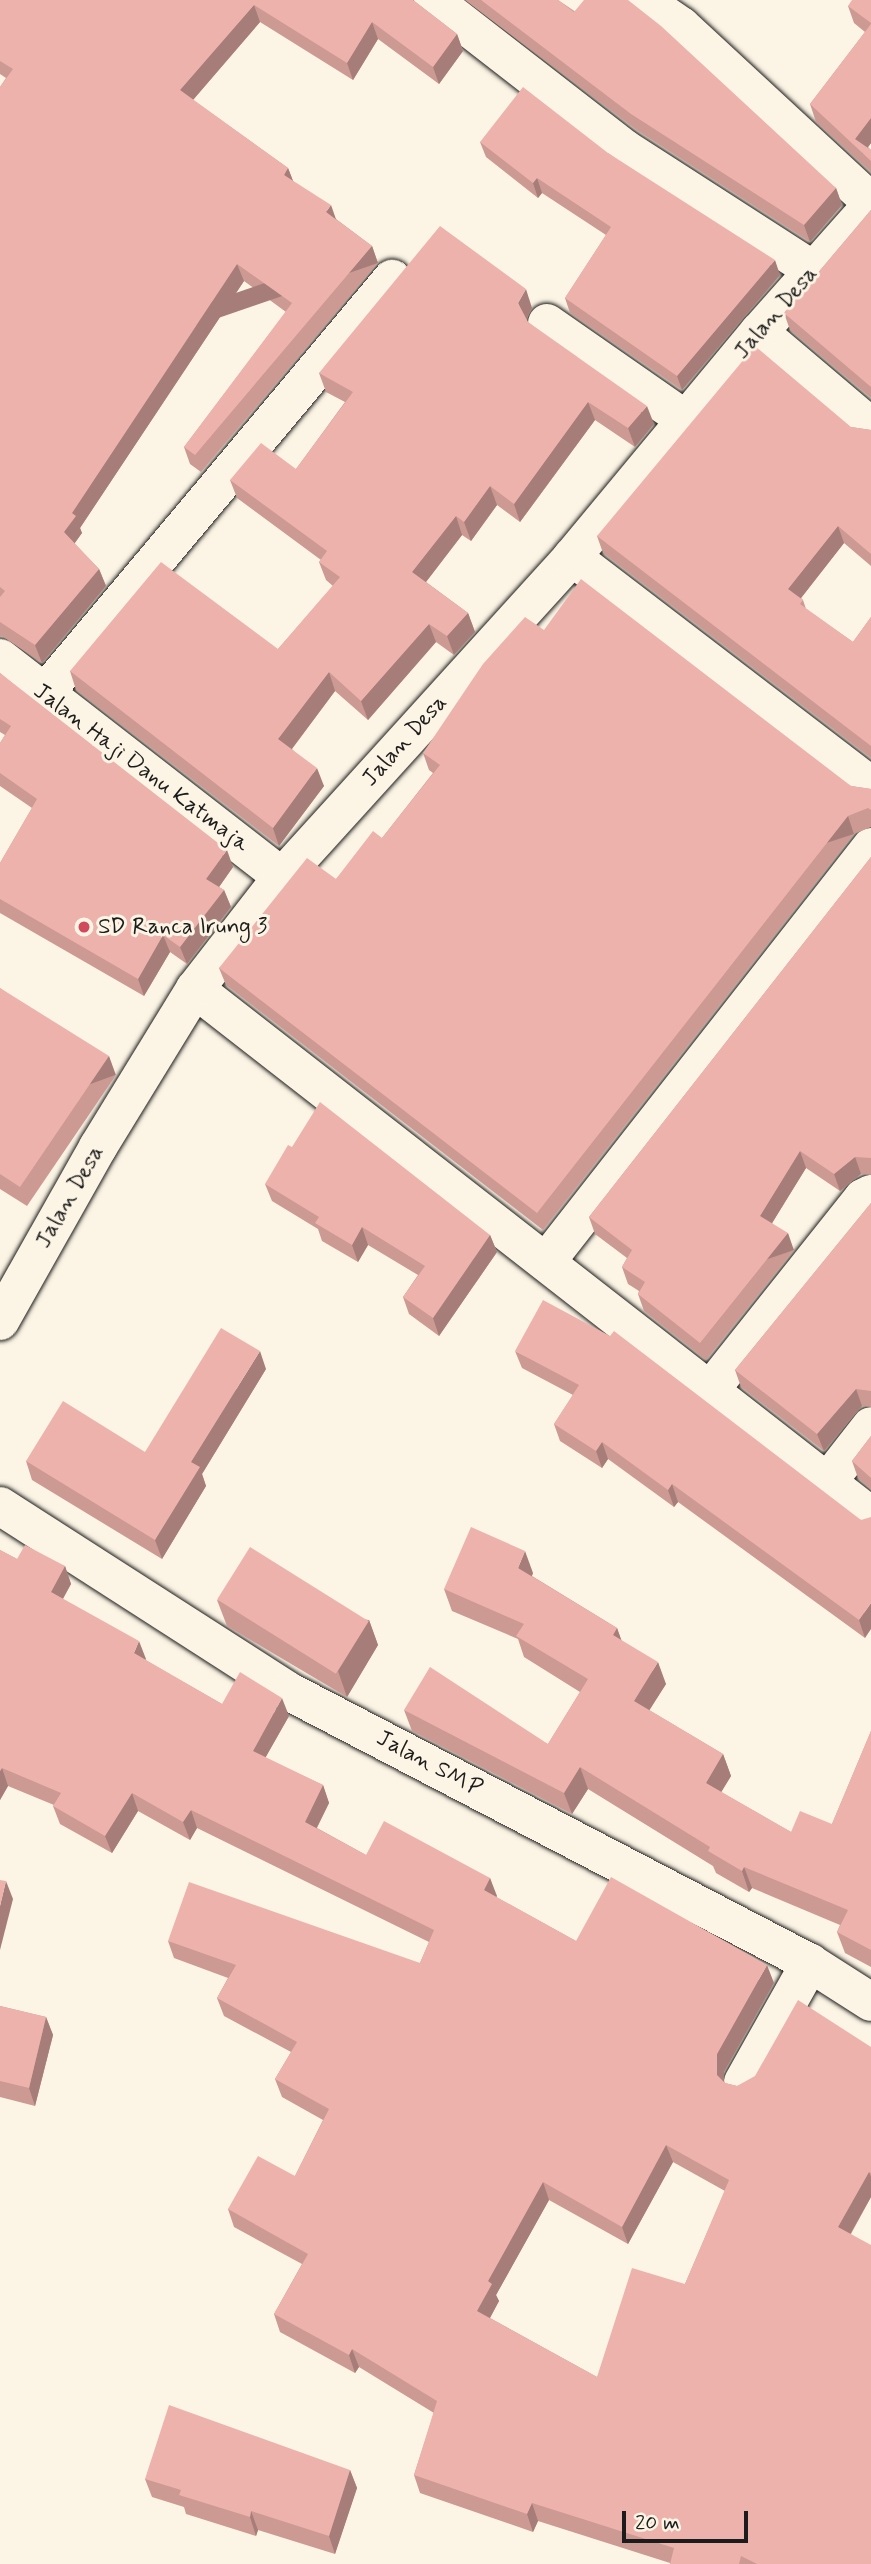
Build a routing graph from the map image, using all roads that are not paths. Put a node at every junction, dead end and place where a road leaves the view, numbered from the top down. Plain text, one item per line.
1 (433, 0) edge
2 (643, 0) edge
3 (871, 204) edge
4 (813, 270) junction
5 (392, 279) edge
6 (547, 323) dead end
7 (759, 332) junction
8 (686, 420) junction
9 (871, 427) edge
10 (572, 557) junction
11 (0, 658) edge
12 (44, 694) junction
13 (871, 786) edge
14 (871, 847) edge
15 (282, 877) junction
16 (195, 989) junction
17 (871, 1194) edge
18 (546, 1262) junction
19 (0, 1321) edge
20 (711, 1389) junction
21 (871, 1426) edge
22 (829, 1480) junction
23 (0, 1506) edge
24 (871, 1516) edge
25 (810, 1963) junction
26 (871, 2002) edge
27 (743, 2082) edge

1 - 4 street
2 - 3 street
3 - 4 street, Jalan Desa
4 - 7 street, Jalan Desa
5 - 12 street
6 - 8 street
7 - 8 street, Jalan Desa
7 - 9 street
8 - 10 street, Jalan Desa
10 - 13 street
10 - 15 street, Jalan Desa
11 - 12 street, Jalan Haji Danu Katmaja
12 - 15 street, Jalan Haji Danu Katmaja
14 - 18 street
15 - 16 street, Jalan Desa
16 - 18 street
16 - 19 street, Jalan Desa
17 - 20 street
18 - 20 street
20 - 22 street
21 - 22 street
22 - 24 street
23 - 25 street, Jalan SMP
25 - 26 street, Jalan SMP
25 - 27 street

